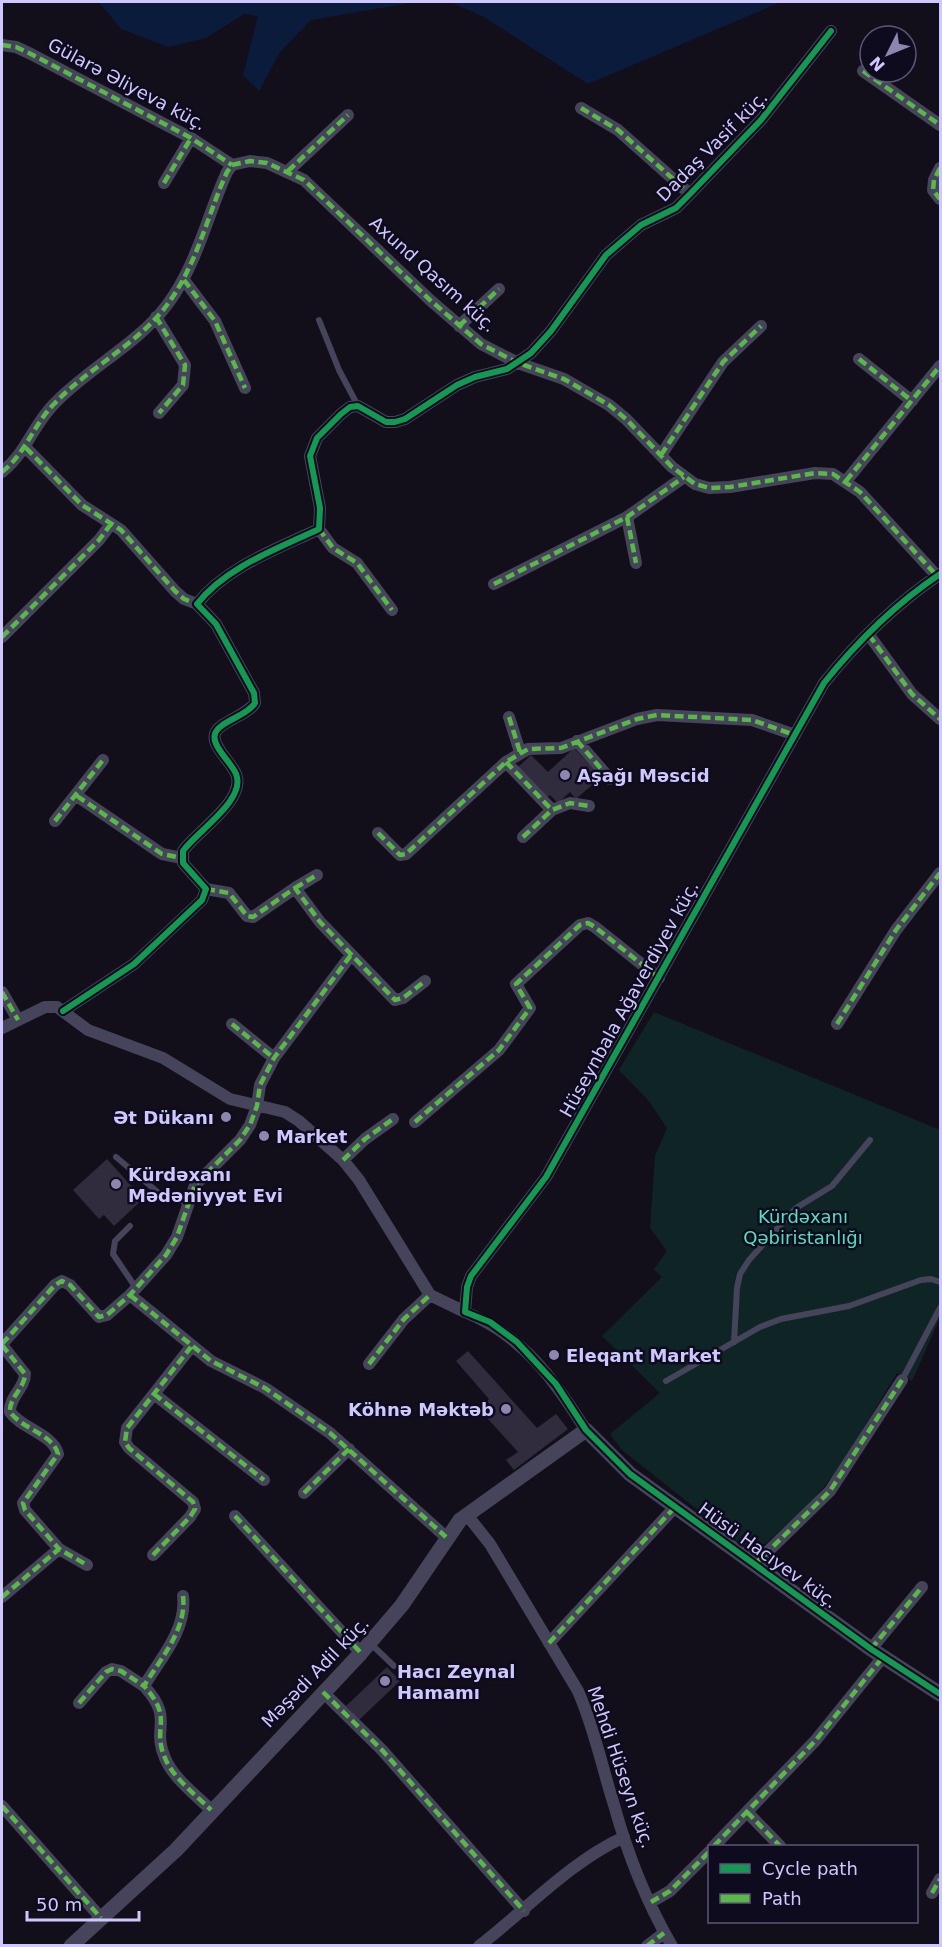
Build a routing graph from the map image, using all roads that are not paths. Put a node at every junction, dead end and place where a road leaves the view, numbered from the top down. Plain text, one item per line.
1 (831, 31) dead end
2 (2, 45) edge
3 (882, 84) edge
4 (581, 108) dead end
5 (348, 115) dead end
6 (940, 125) edge
7 (191, 138) junction
8 (232, 165) junction
9 (940, 168) edge
10 (288, 171) junction
11 (164, 183) dead end
12 (690, 194) junction
13 (940, 199) edge
14 (184, 280) junction
15 (499, 289) dead end
16 (156, 317) junction
17 (320, 320) dead end
18 (459, 326) junction
19 (761, 326) dead end
20 (859, 359) dead end
21 (518, 363) junction
22 (940, 366) edge
23 (245, 388) dead end
24 (912, 401) junction
25 (358, 406) junction
26 (159, 413) dead end
27 (26, 448) junction
28 (661, 455) junction
29 (2, 472) edge
30 (684, 477) junction
31 (846, 481) junction
32 (627, 517) junction
33 (111, 524) junction
34 (319, 529) junction
35 (636, 563) dead end
36 (939, 575) edge
37 (494, 584) dead end
38 (197, 603) junction
39 (392, 610) dead end
40 (869, 635) junction
41 (2, 637) edge
42 (509, 717) dead end
43 (940, 719) edge
44 (795, 735) junction
45 (577, 741) junction
46 (520, 752) junction
47 (103, 760) dead end
48 (506, 762) junction
49 (610, 780) dead end
50 (77, 796) junction
51 (589, 806) dead end
52 (552, 810) junction
53 (55, 821) dead end
54 (378, 832) dead end
55 (523, 837) dead end
56 (182, 858) junction
57 (940, 873) edge
58 (317, 875) dead end
59 (295, 888) junction
60 (206, 890) junction
61 (351, 955) junction
62 (659, 978) junction
63 (424, 981) dead end
64 (2, 992) edge
65 (63, 1011) junction
66 (18, 1020) junction
67 (232, 1024) dead end
68 (837, 1024) dead end
69 (2, 1028) edge
70 (274, 1058) junction
71 (257, 1106) junction
72 (393, 1119) dead end
73 (415, 1122) dead end
74 (870, 1140) dead end
75 (116, 1157) dead end
76 (343, 1160) junction
77 (187, 1203) junction
78 (130, 1226) dead end
79 (940, 1282) edge
80 (133, 1292) junction
81 (430, 1295) junction
82 (940, 1308) edge
83 (465, 1312) junction
84 (734, 1342) junction
85 (2, 1344) edge
86 (191, 1347) junction
87 (369, 1364) dead end
88 (903, 1380) joint
89 (666, 1381) dead end
90 (154, 1394) junction
91 (586, 1430) junction
92 (349, 1449) junction
93 (264, 1480) dead end
94 (304, 1493) dead end
95 (676, 1506) junction
96 (467, 1515) junction
97 (235, 1516) dead end
98 (446, 1537) junction
99 (59, 1549) junction
100 (153, 1555) dead end
101 (87, 1565) dead end
102 (754, 1565) junction
103 (922, 1587) dead end
104 (183, 1596) dead end
105 (2, 1597) edge
106 (549, 1643) junction
107 (366, 1648) junction
108 (877, 1653) junction
109 (394, 1666) dead end
110 (144, 1686) junction
111 (323, 1692) junction
112 (940, 1694) edge
113 (79, 1703) dead end
114 (2, 1806) edge
115 (211, 1810) junction
116 (747, 1812) junction
117 (624, 1837) junction
118 (715, 1845) edge
119 (779, 1845) edge
120 (708, 1853) edge
121 (940, 1879) edge
122 (932, 1893) dead end
123 (651, 1902) junction
124 (524, 1911) junction
125 (101, 1918) junction
126 (664, 1933) junction
127 (71, 1946) edge
128 (479, 1946) edge
129 (647, 1946) edge
130 (672, 1946) edge

1 - 12 street, Dadaş Vasif küç.
2 - 7 street, Gülarə Əliyeva küç.
3 - 6 street
4 - 12 street
5 - 10 street
7 - 8 street, Gülarə Əliyeva küç.
7 - 11 street
8 - 10 street, Axund Qasım küç.
8 - 14 street
9 - 13 street
10 - 18 street, Axund Qasım küç.
12 - 21 street, Dadaş Vasif küç.
14 - 16 street
14 - 23 street
15 - 18 street
16 - 26 street
16 - 27 street
17 - 25 lane
18 - 21 street, Axund Qasım küç.
19 - 28 street
20 - 24 street
21 - 25 street, Dadaş Vasif küç.
21 - 28 street, Axund Qasım küç.
22 - 24 street
24 - 31 street
25 - 34 street
27 - 29 street
27 - 33 street
28 - 30 street, Axund Qasım küç.
30 - 31 street, Axund Qasım küç.
30 - 32 street
31 - 36 street, Axund Qasım küç.
32 - 35 street
32 - 37 street
33 - 38 street
33 - 41 street
34 - 38 street
34 - 39 street
36 - 40 street, Hüseynbala Ağaverdiyev küç.
38 - 56 street
40 - 43 street
40 - 44 street, Hüseynbala Ağaverdiyev küç.
42 - 46 street
44 - 45 street
44 - 62 street, Hüseynbala Ağaverdiyev küç.
45 - 46 street
45 - 49 street
46 - 48 street
47 - 50 street
48 - 52 street
48 - 54 street
50 - 53 street
50 - 56 street
51 - 52 street
52 - 55 street
56 - 60 street
57 - 68 street
58 - 59 street
59 - 60 street
59 - 61 street
60 - 65 street
61 - 63 street
61 - 70 street
62 - 73 street
62 - 83 street, Hüseynbala Ağaverdiyev küç.
64 - 66 street
65 - 66 street
65 - 71 street
66 - 69 street
67 - 70 street
70 - 71 street
71 - 76 street
71 - 77 street
72 - 76 street
74 - 84 lane
75 - 77 lane
76 - 81 street
77 - 80 street
78 - 80 lane
79 - 84 lane
80 - 85 street
80 - 86 street
81 - 83 street
81 - 87 street
82 - 88 lane
83 - 91 street
84 - 89 lane
85 - 99 street
86 - 90 street
86 - 92 street
88 - 102 street
90 - 93 street
90 - 100 street
91 - 95 street, Hüsü Hacıyev küç.
91 - 96 street, Məşədi Adil küç.
92 - 94 street
92 - 98 street
95 - 102 street, Hüsü Hacıyev küç.
95 - 106 street
96 - 98 street, Məşədi Adil küç.
96 - 106 street, Mehdi Hüseyn küç.
97 - 107 street
98 - 107 street, Məşədi Adil küç.
99 - 101 street
99 - 105 street
102 - 108 street, Hüsü Hacıyev küç.
103 - 108 street
104 - 110 street
106 - 117 street, Mehdi Hüseyn küç.
107 - 109 lane
107 - 111 street, Məşədi Adil küç.
108 - 112 street, Hüsü Hacıyev küç.
108 - 116 street
110 - 113 street
110 - 115 street
111 - 115 street, Məşədi Adil küç.
111 - 124 street
114 - 125 street
115 - 125 street, Məşədi Adil küç.
116 - 118 street
116 - 119 street
117 - 123 street, Mehdi Hüseyn küç.
117 - 124 street
120 - 123 street
121 - 122 street
123 - 126 street, Mehdi Hüseyn küç.
124 - 128 street
125 - 127 street, Məşədi Adil küç.
126 - 129 street
126 - 130 street, Mehdi Hüseyn küç.

